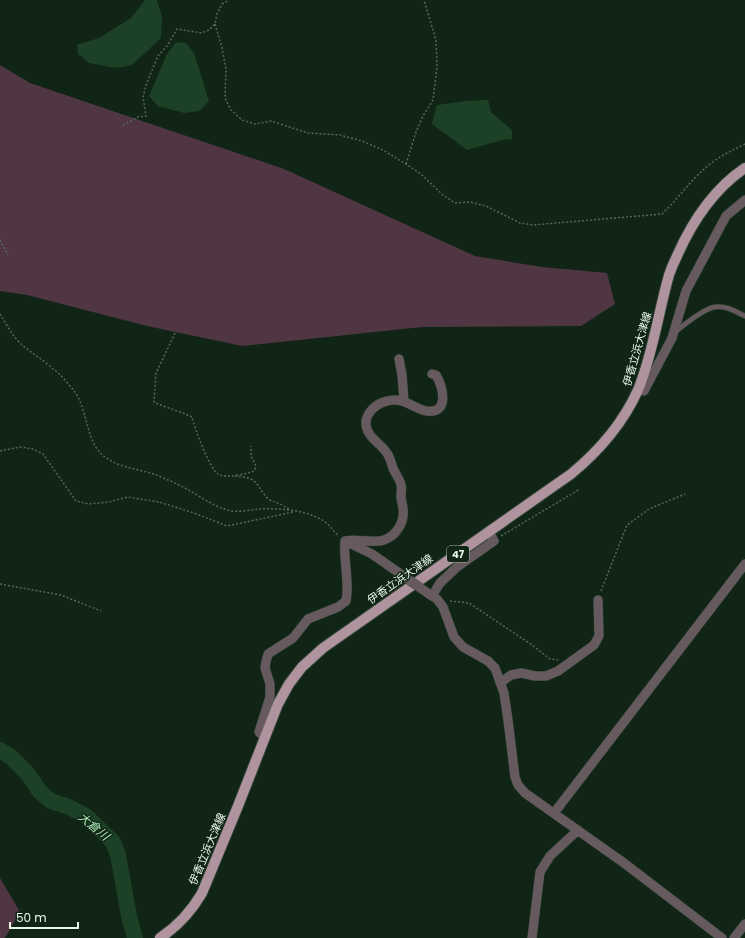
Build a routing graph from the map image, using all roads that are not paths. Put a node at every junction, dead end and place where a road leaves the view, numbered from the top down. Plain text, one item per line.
1 (745, 168) edge
2 (745, 200) edge
3 (745, 316) edge
4 (674, 333) junction
5 (399, 360) dead end
6 (432, 374) dead end
7 (639, 389) junction
8 (404, 401) junction
9 (491, 536) junction
10 (345, 541) junction
11 (745, 564) edge
12 (432, 596) junction
13 (598, 600) road end
14 (500, 683) junction
15 (265, 738) junction
16 (554, 813) junction
17 (578, 830) junction
18 (745, 924) edge
19 (161, 937) edge
20 (532, 938) edge
21 (722, 938) edge
22 (734, 938) edge

1 - 7 main road, 伊香立浜大津線 / 47
2 - 4 street
3 - 4 lane
4 - 7 street
5 - 8 street
6 - 8 street
7 - 9 main road, 伊香立浜大津線 / 47
8 - 10 street
9 - 12 street
9 - 15 main road, 伊香立浜大津線 / 47
10 - 12 street, bridge
10 - 15 street
11 - 16 street
12 - 14 street
13 - 14 street
14 - 16 street
15 - 19 main road, 伊香立浜大津線 / 47
16 - 17 street
17 - 20 street
17 - 21 street
18 - 22 street

